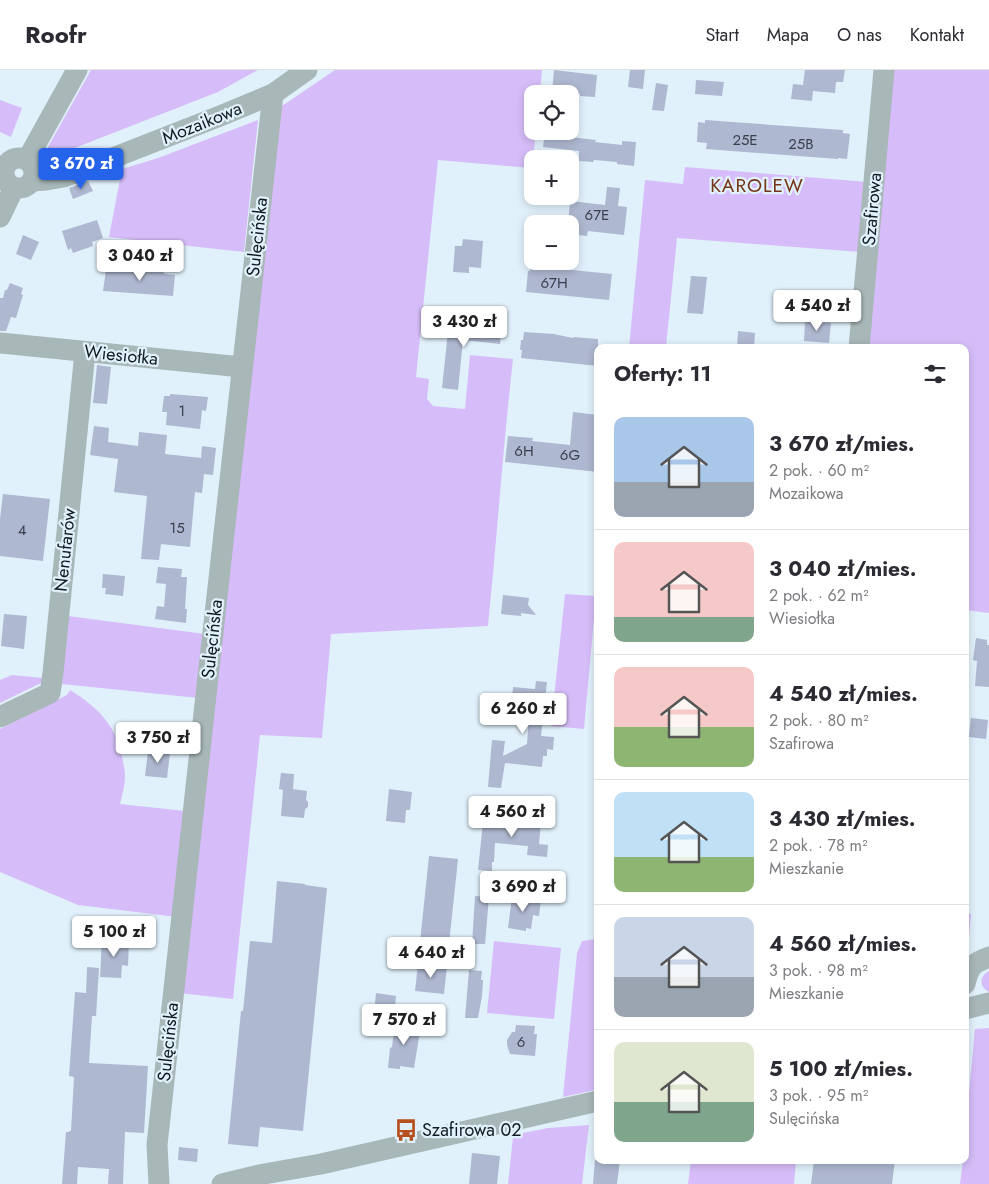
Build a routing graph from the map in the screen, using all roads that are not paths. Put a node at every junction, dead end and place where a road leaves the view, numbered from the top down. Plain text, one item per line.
1 (77, 70) edge
2 (307, 70) edge
3 (884, 70) edge
4 (273, 94) junction
5 (27, 160) junction
6 (2, 168) edge
7 (23, 184) junction
8 (0, 217) edge
9 (0, 343) edge
10 (859, 344) edge
11 (85, 352) junction
12 (242, 367) junction
13 (0, 717) edge
14 (989, 957) edge
15 (969, 973) edge
16 (969, 1002) edge
17 (989, 1003) edge
18 (594, 1101) edge
19 (159, 1184) edge
20 (222, 1184) edge

1 - 5 street
2 - 4 street, Mozaikowa
3 - 10 street, Szafirowa
4 - 7 street, Mozaikowa
4 - 12 street, Sulęcińska
5 - 6 street
5 - 7 street
6 - 7 street
7 - 8 street
9 - 11 street, Wiesiołka
11 - 12 street, Wiesiołka
11 - 13 street, Nenufarów
12 - 19 street, Sulęcińska
14 - 15 street
16 - 17 street
18 - 20 street

